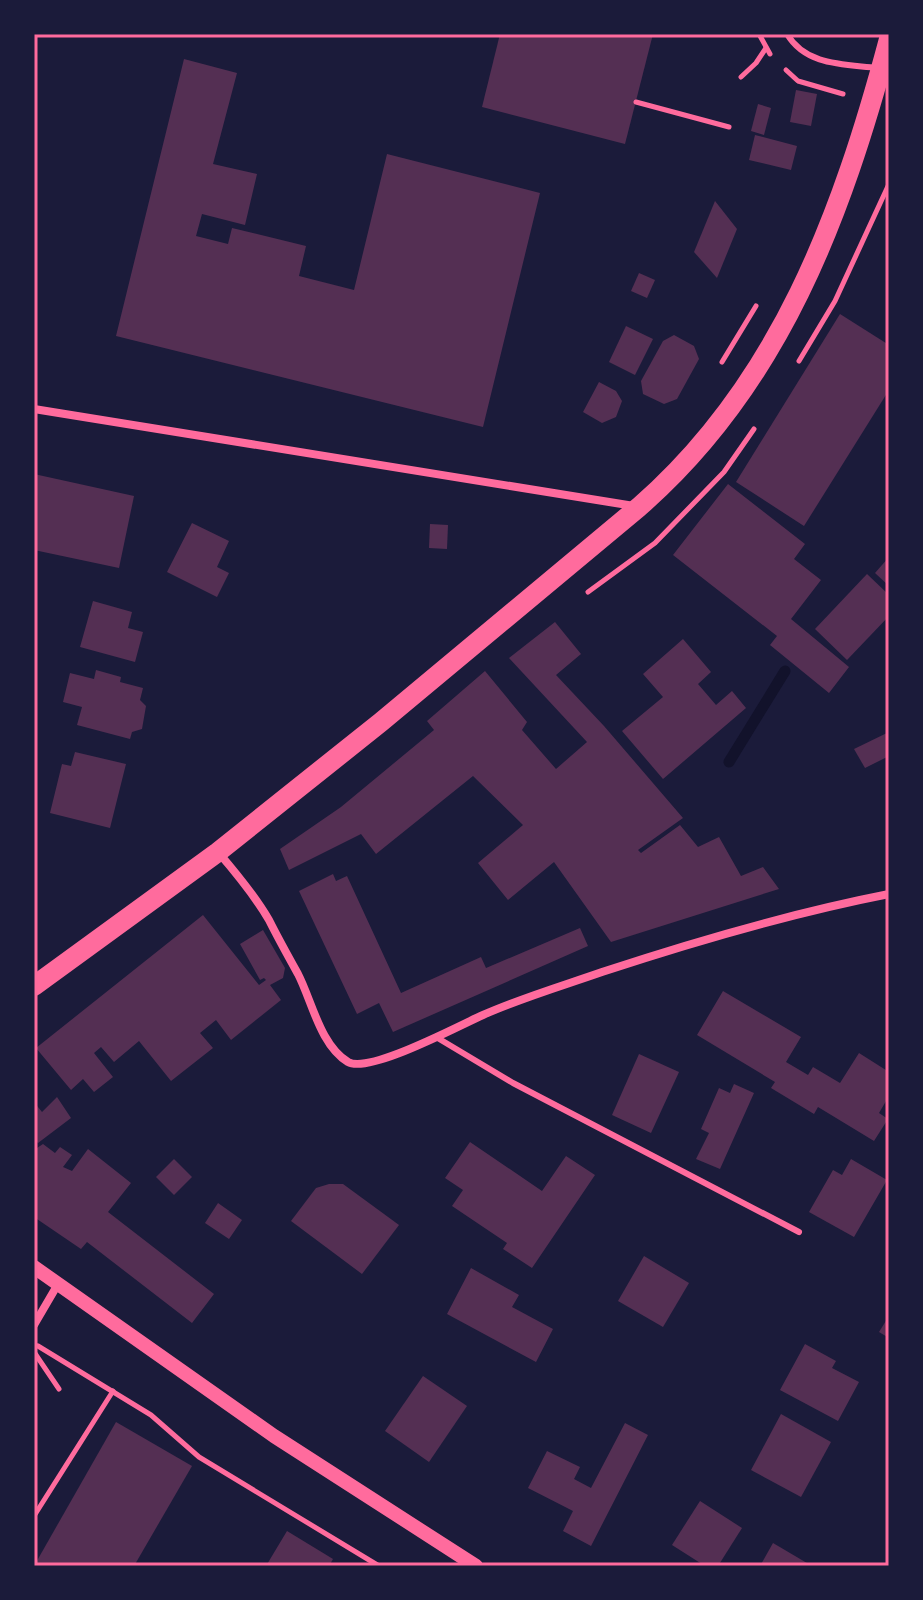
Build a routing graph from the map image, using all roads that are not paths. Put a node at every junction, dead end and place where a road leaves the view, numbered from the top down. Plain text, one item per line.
1 (787, 34) edge
2 (889, 39) edge
3 (881, 68) junction
4 (34, 409) edge
5 (639, 507) junction
6 (218, 852) junction
7 (889, 894) edge
8 (34, 986) edge
9 (436, 1037) junction
10 (799, 1232) dead end
11 (34, 1267) edge
12 (58, 1284) junction
13 (34, 1325) edge
14 (476, 1566) edge

1 - 3 lane
2 - 3 main road
3 - 5 main road
4 - 5 street
5 - 6 main road
6 - 8 main road
6 - 9 street
7 - 9 street
9 - 10 lane
11 - 12 street
12 - 13 street
12 - 14 street

